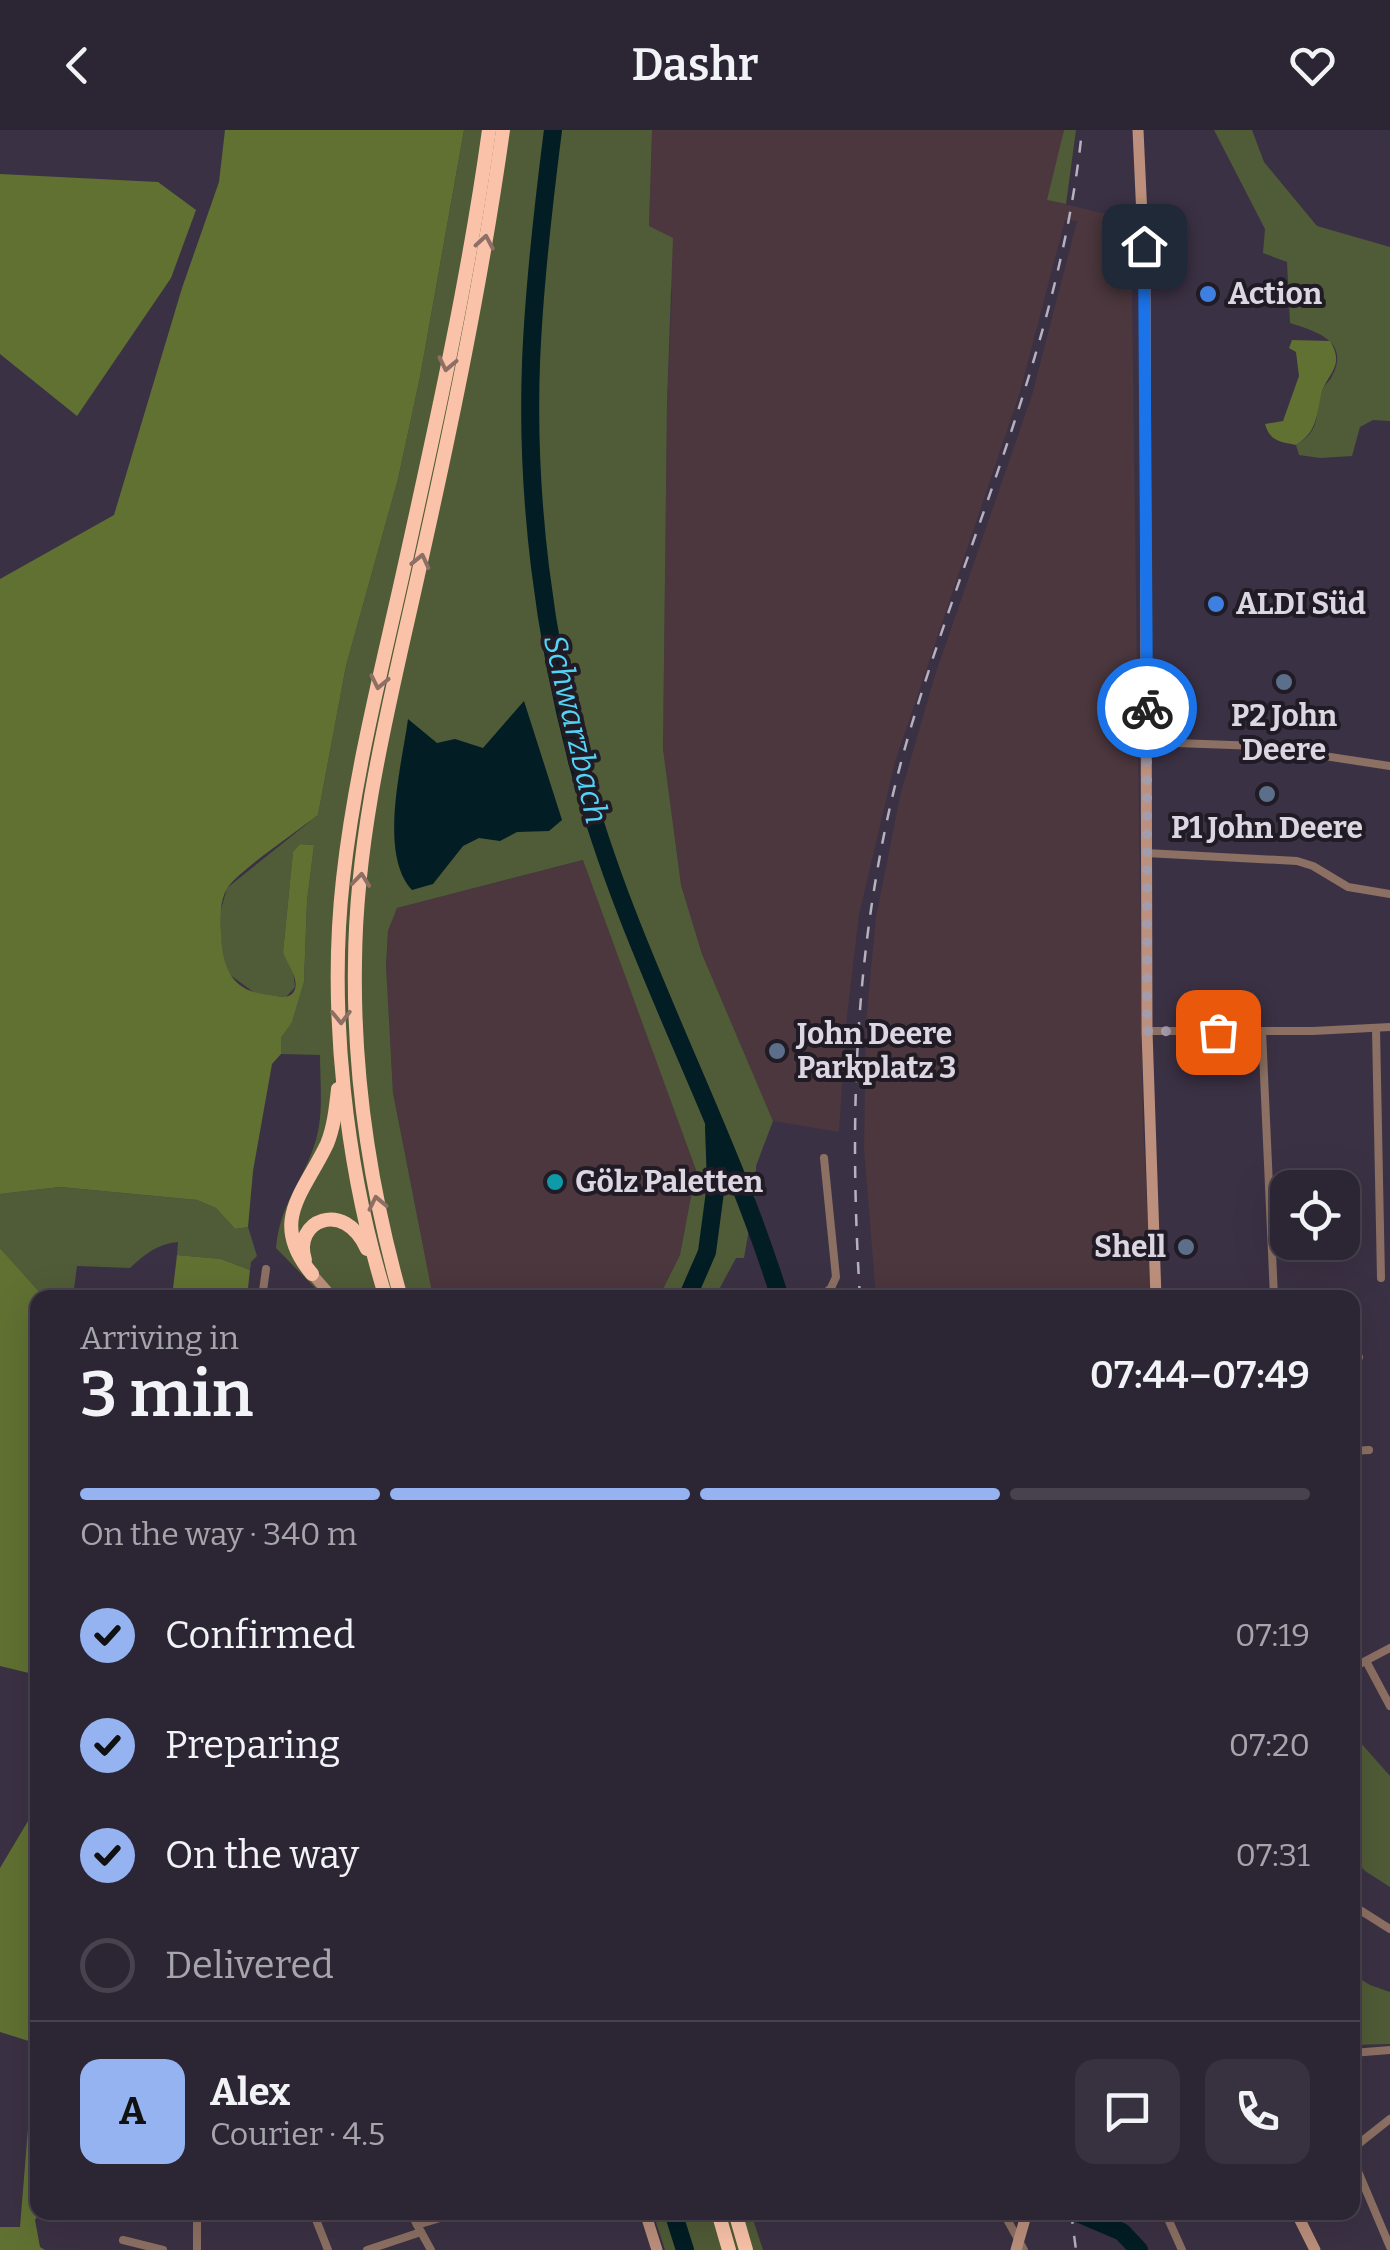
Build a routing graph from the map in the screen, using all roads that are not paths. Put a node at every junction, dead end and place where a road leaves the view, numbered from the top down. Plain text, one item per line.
1 (488, 130) edge
2 (503, 130) edge
3 (1138, 130) edge
4 (1148, 742) junction
5 (1390, 766) edge
6 (1146, 852) junction
7 (1390, 894) edge
8 (1390, 1027) edge
9 (1376, 1028) junction
10 (1147, 1031) junction
11 (1262, 1031) junction
12 (341, 1053) junction
13 (824, 1158) dead end
14 (266, 1270) dead end
15 (312, 1274) junction
16 (380, 1277) junction
17 (1382, 1278) dead end
18 (263, 1290) edge
19 (326, 1290) edge
20 (384, 1290) edge
21 (399, 1290) edge
22 (829, 1290) edge
23 (1156, 1290) edge
24 (1274, 1290) edge
25 (1369, 1450) dead end
26 (1360, 1451) edge
27 (1390, 1648) edge
28 (1366, 1661) junction
29 (1360, 1664) edge
30 (1390, 1706) edge
31 (1360, 1911) edge
32 (1390, 1929) edge
33 (1390, 2050) edge
34 (1360, 2052) edge
35 (1390, 2119) edge
36 (1360, 2146) edge
37 (1360, 2173) edge
38 (197, 2220) edge
39 (316, 2220) edge
40 (414, 2220) edge
41 (441, 2220) edge
42 (648, 2220) edge
43 (720, 2220) edge
44 (737, 2220) edge
45 (1007, 2220) edge
46 (1026, 2220) edge
47 (1169, 2220) edge
48 (1299, 2220) edge
49 (419, 2229) junction
50 (123, 2240) dead end
51 (1309, 2247) edge
52 (1390, 2247) edge
53 (163, 2250) edge
54 (198, 2250) edge
55 (328, 2250) edge
56 (367, 2250) edge
57 (432, 2250) edge
58 (657, 2250) edge
59 (729, 2250) edge
60 (746, 2250) edge
61 (1020, 2250) edge
62 (1182, 2250) edge

1 -> 12 highway
21 -> 2 highway
3 - 4 main road
4 - 5 street
4 - 6 main road
6 - 7 street
6 - 10 main road
8 - 9 street
9 - 11 street
9 - 17 street
10 - 11 street
10 - 23 main road
11 - 24 street
12 - 15 highway
12 - 16 highway
13 - 22 street
14 - 18 street
15 - 16 highway
15 - 19 main road
16 - 20 highway
25 - 26 street
27 - 28 street
28 - 29 street
28 - 30 street
31 - 32 street
33 - 34 street
35 - 36 street
37 - 52 street
38 - 54 street
39 - 55 street
40 - 49 street
41 - 49 street
42 - 58 main road
43 - 59 highway
44 - 60 highway
45 - 61 street
46 - 61 main road
47 - 62 street
48 - 51 main road
49 - 56 street
49 - 57 street
50 - 53 street

